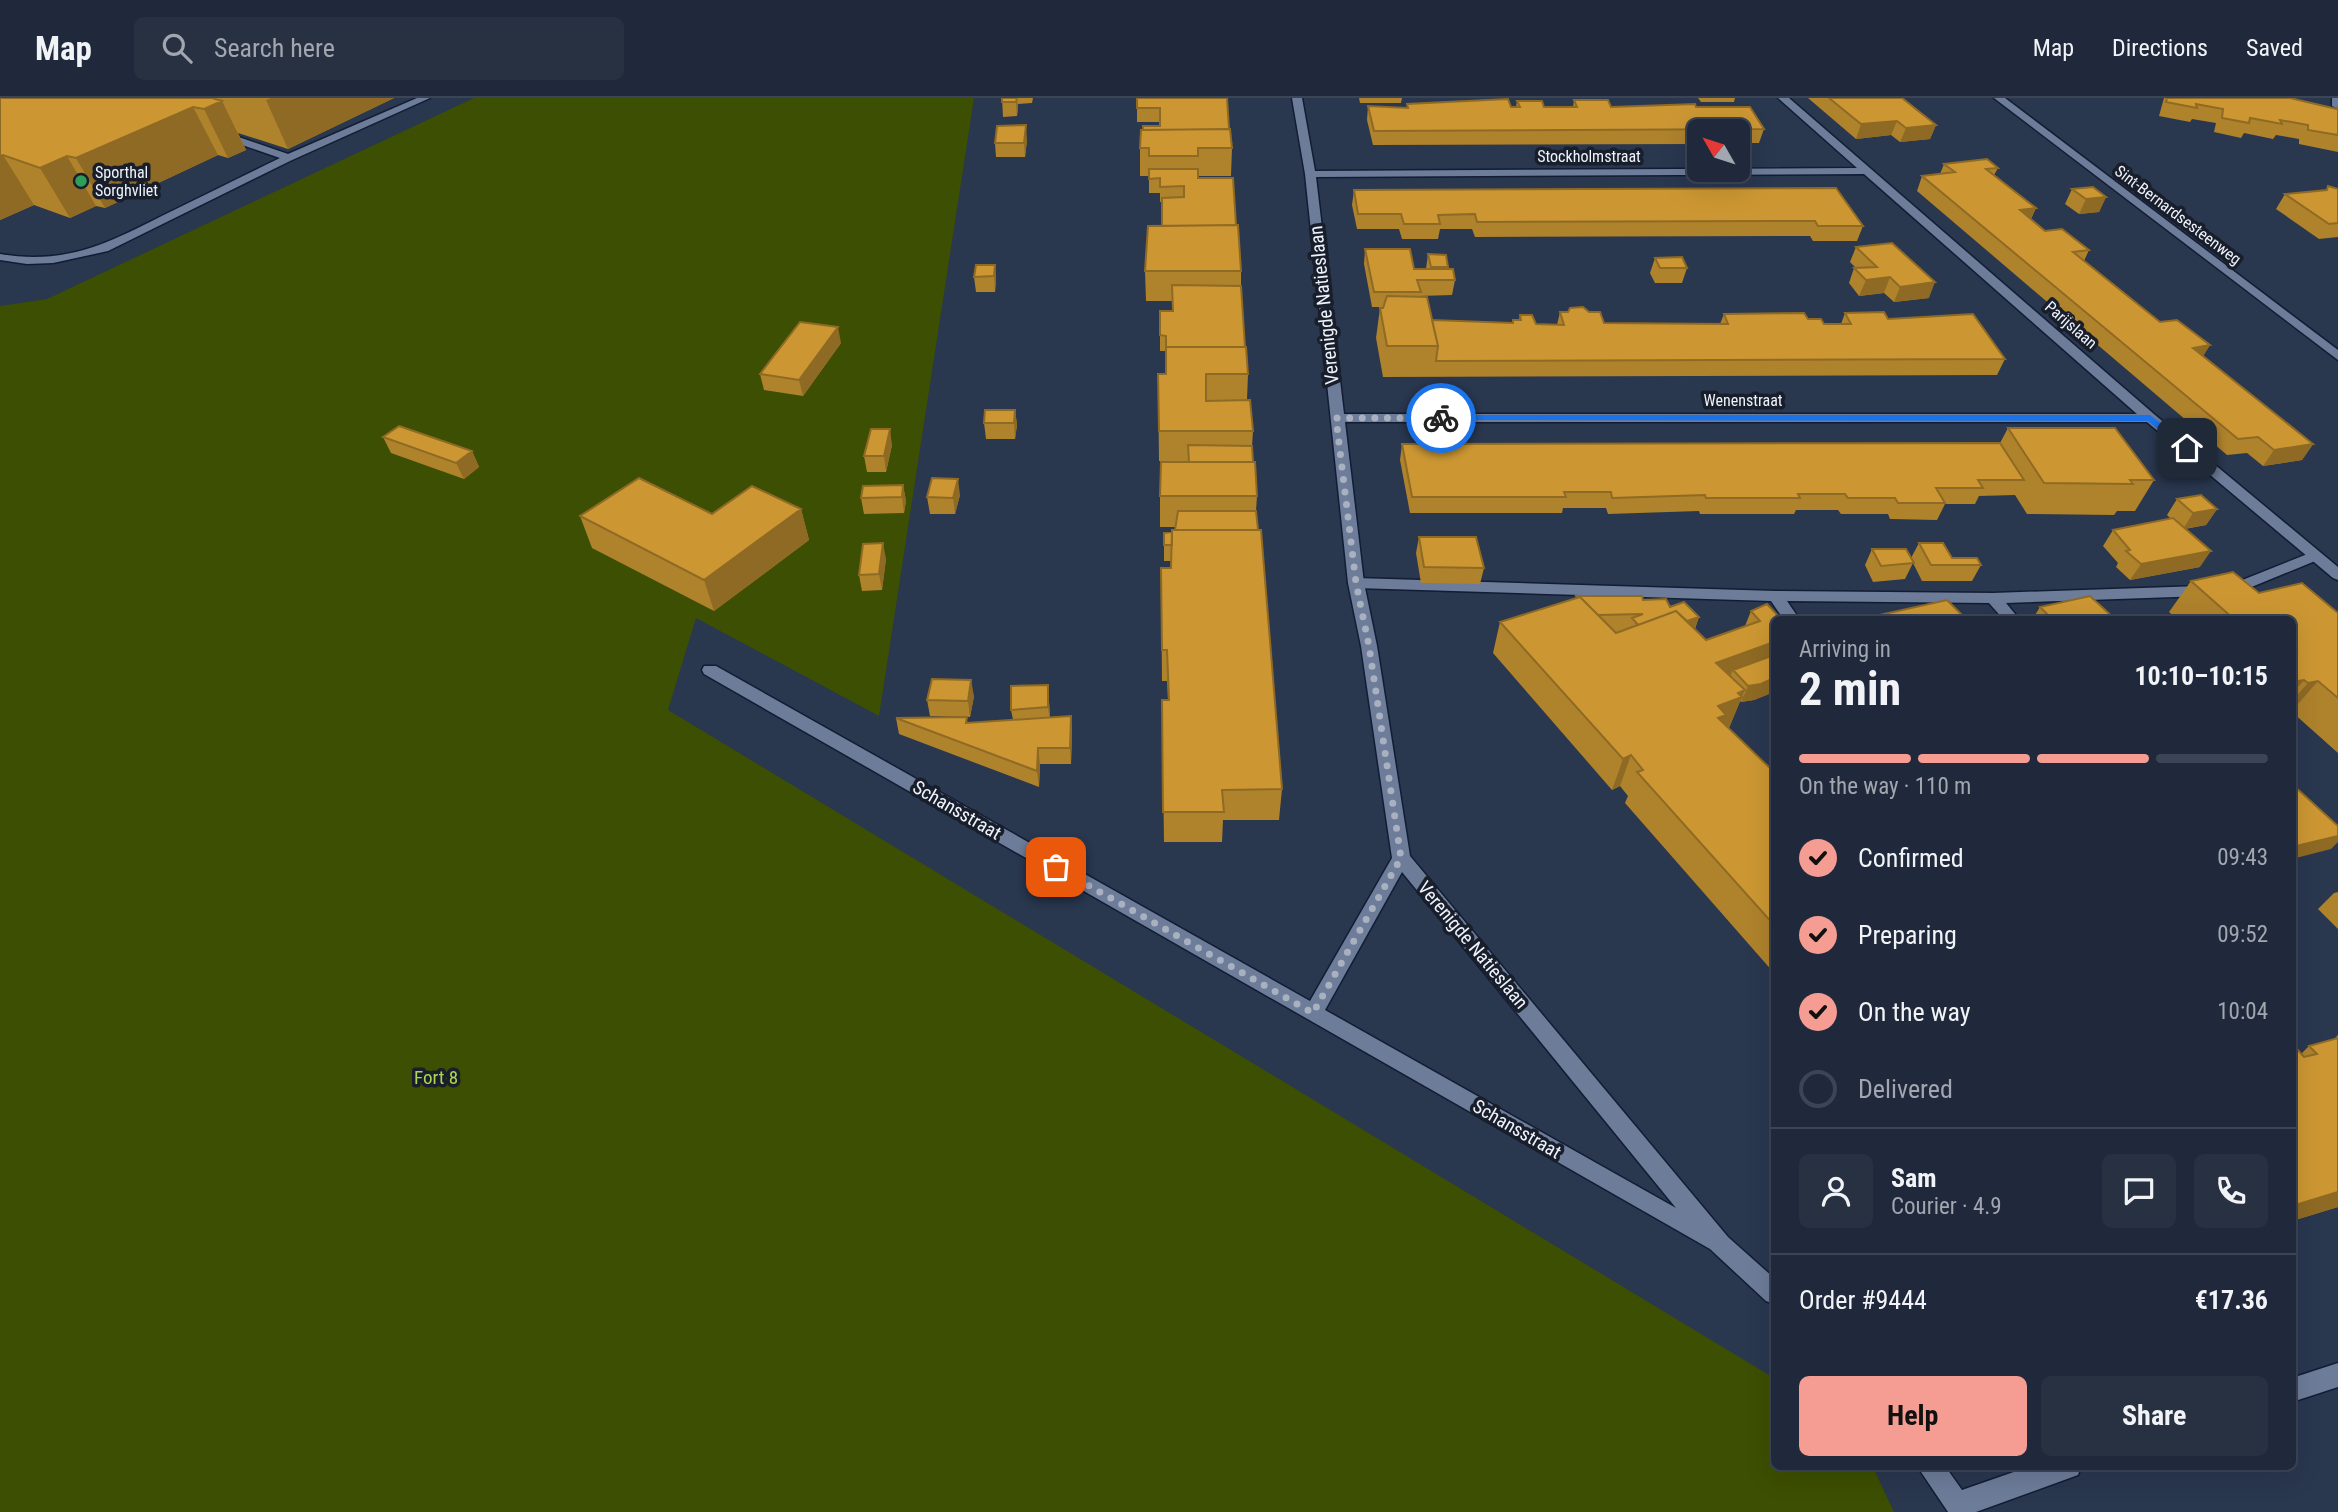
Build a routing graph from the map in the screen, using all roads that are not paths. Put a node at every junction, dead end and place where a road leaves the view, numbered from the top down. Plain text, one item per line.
1 (425, 98) edge
2 (1297, 98) edge
3 (1783, 98) edge
4 (1999, 98) edge
5 (206, 130) edge
6 (286, 159) junction
7 (1867, 171) junction
8 (1310, 174) junction
9 (0, 257) edge
10 (2338, 356) edge
11 (1336, 418) junction
12 (2150, 418) junction
13 (2315, 556) junction
14 (2338, 575) edge
15 (1356, 583) junction
16 (1774, 596) junction
17 (1993, 598) junction
18 (1790, 616) edge
19 (2009, 616) edge
20 (710, 670) dead end
21 (1401, 858) junction
22 (1313, 1013) junction
23 (1720, 1244) junction
24 (1771, 1290) edge
25 (2338, 1375) edge
26 (2296, 1389) edge
27 (1932, 1470) edge
28 (2059, 1470) edge
29 (1961, 1508) edge

1 - 6 street
2 - 8 street, Verenigde Natieslaan
3 - 7 street, Parijslaan
4 - 10 street, Sint-Bernardsesteenweg
5 - 6 street
6 - 9 street
7 - 8 street, Stockholmstraat
7 - 12 street, Parijslaan
8 - 11 street, Verenigde Natieslaan
11 - 12 street, Wenenstraat
11 - 15 street, Verenigde Natieslaan
12 - 13 street, Parijslaan
13 - 14 street, Parijslaan
13 - 17 street
15 - 16 street
15 - 21 street, Verenigde Natieslaan
16 - 17 street
16 - 18 street
17 - 19 street
20 - 22 street, Schansstraat
21 - 22 street
21 - 23 street, Verenigde Natieslaan
22 - 23 street, Schansstraat
23 - 24 street, Verenigde Natieslaan
25 - 26 street
27 - 29 street
28 - 29 street

